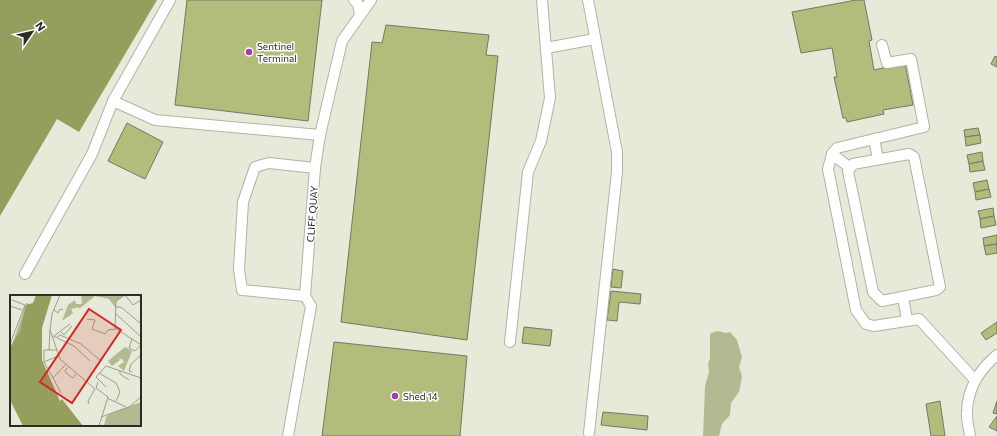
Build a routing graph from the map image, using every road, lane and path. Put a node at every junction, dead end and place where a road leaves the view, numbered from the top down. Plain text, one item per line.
1 (170, 0) edge
2 (354, 0) edge
3 (371, 0) edge
4 (542, 0) edge
5 (588, 0) edge
6 (360, 15) junction
7 (595, 39) junction
8 (882, 45) dead end
9 (546, 48) junction
10 (113, 101) junction
11 (320, 135) junction
12 (874, 139) junction
13 (832, 154) junction
14 (878, 159) junction
15 (849, 167) junction
16 (315, 168) junction
17 (25, 274) dead end
18 (305, 296) junction
19 (903, 297) junction
20 (906, 320) junction
21 (510, 342) dead end
22 (997, 355) edge
23 (975, 380) junction
24 (589, 432) dead end
25 (288, 436) edge
26 (970, 436) edge

1 - 10 street
2 - 6 street
3 - 6 street, CLIFF QUAY
4 - 9 street
5 - 7 street
6 - 11 street, CLIFF QUAY
7 - 9 street
7 - 24 street
8 - 12 street
9 - 21 street
10 - 11 street
10 - 17 street
11 - 16 street, CLIFF QUAY
12 - 13 street
12 - 14 street
13 - 15 street
13 - 20 street
14 - 15 street
14 - 19 street
15 - 19 street
16 - 18 street, CLIFF QUAY
16 - 18 street
18 - 25 street, CLIFF QUAY
19 - 20 street
20 - 23 street
22 - 23 street
23 - 26 street

